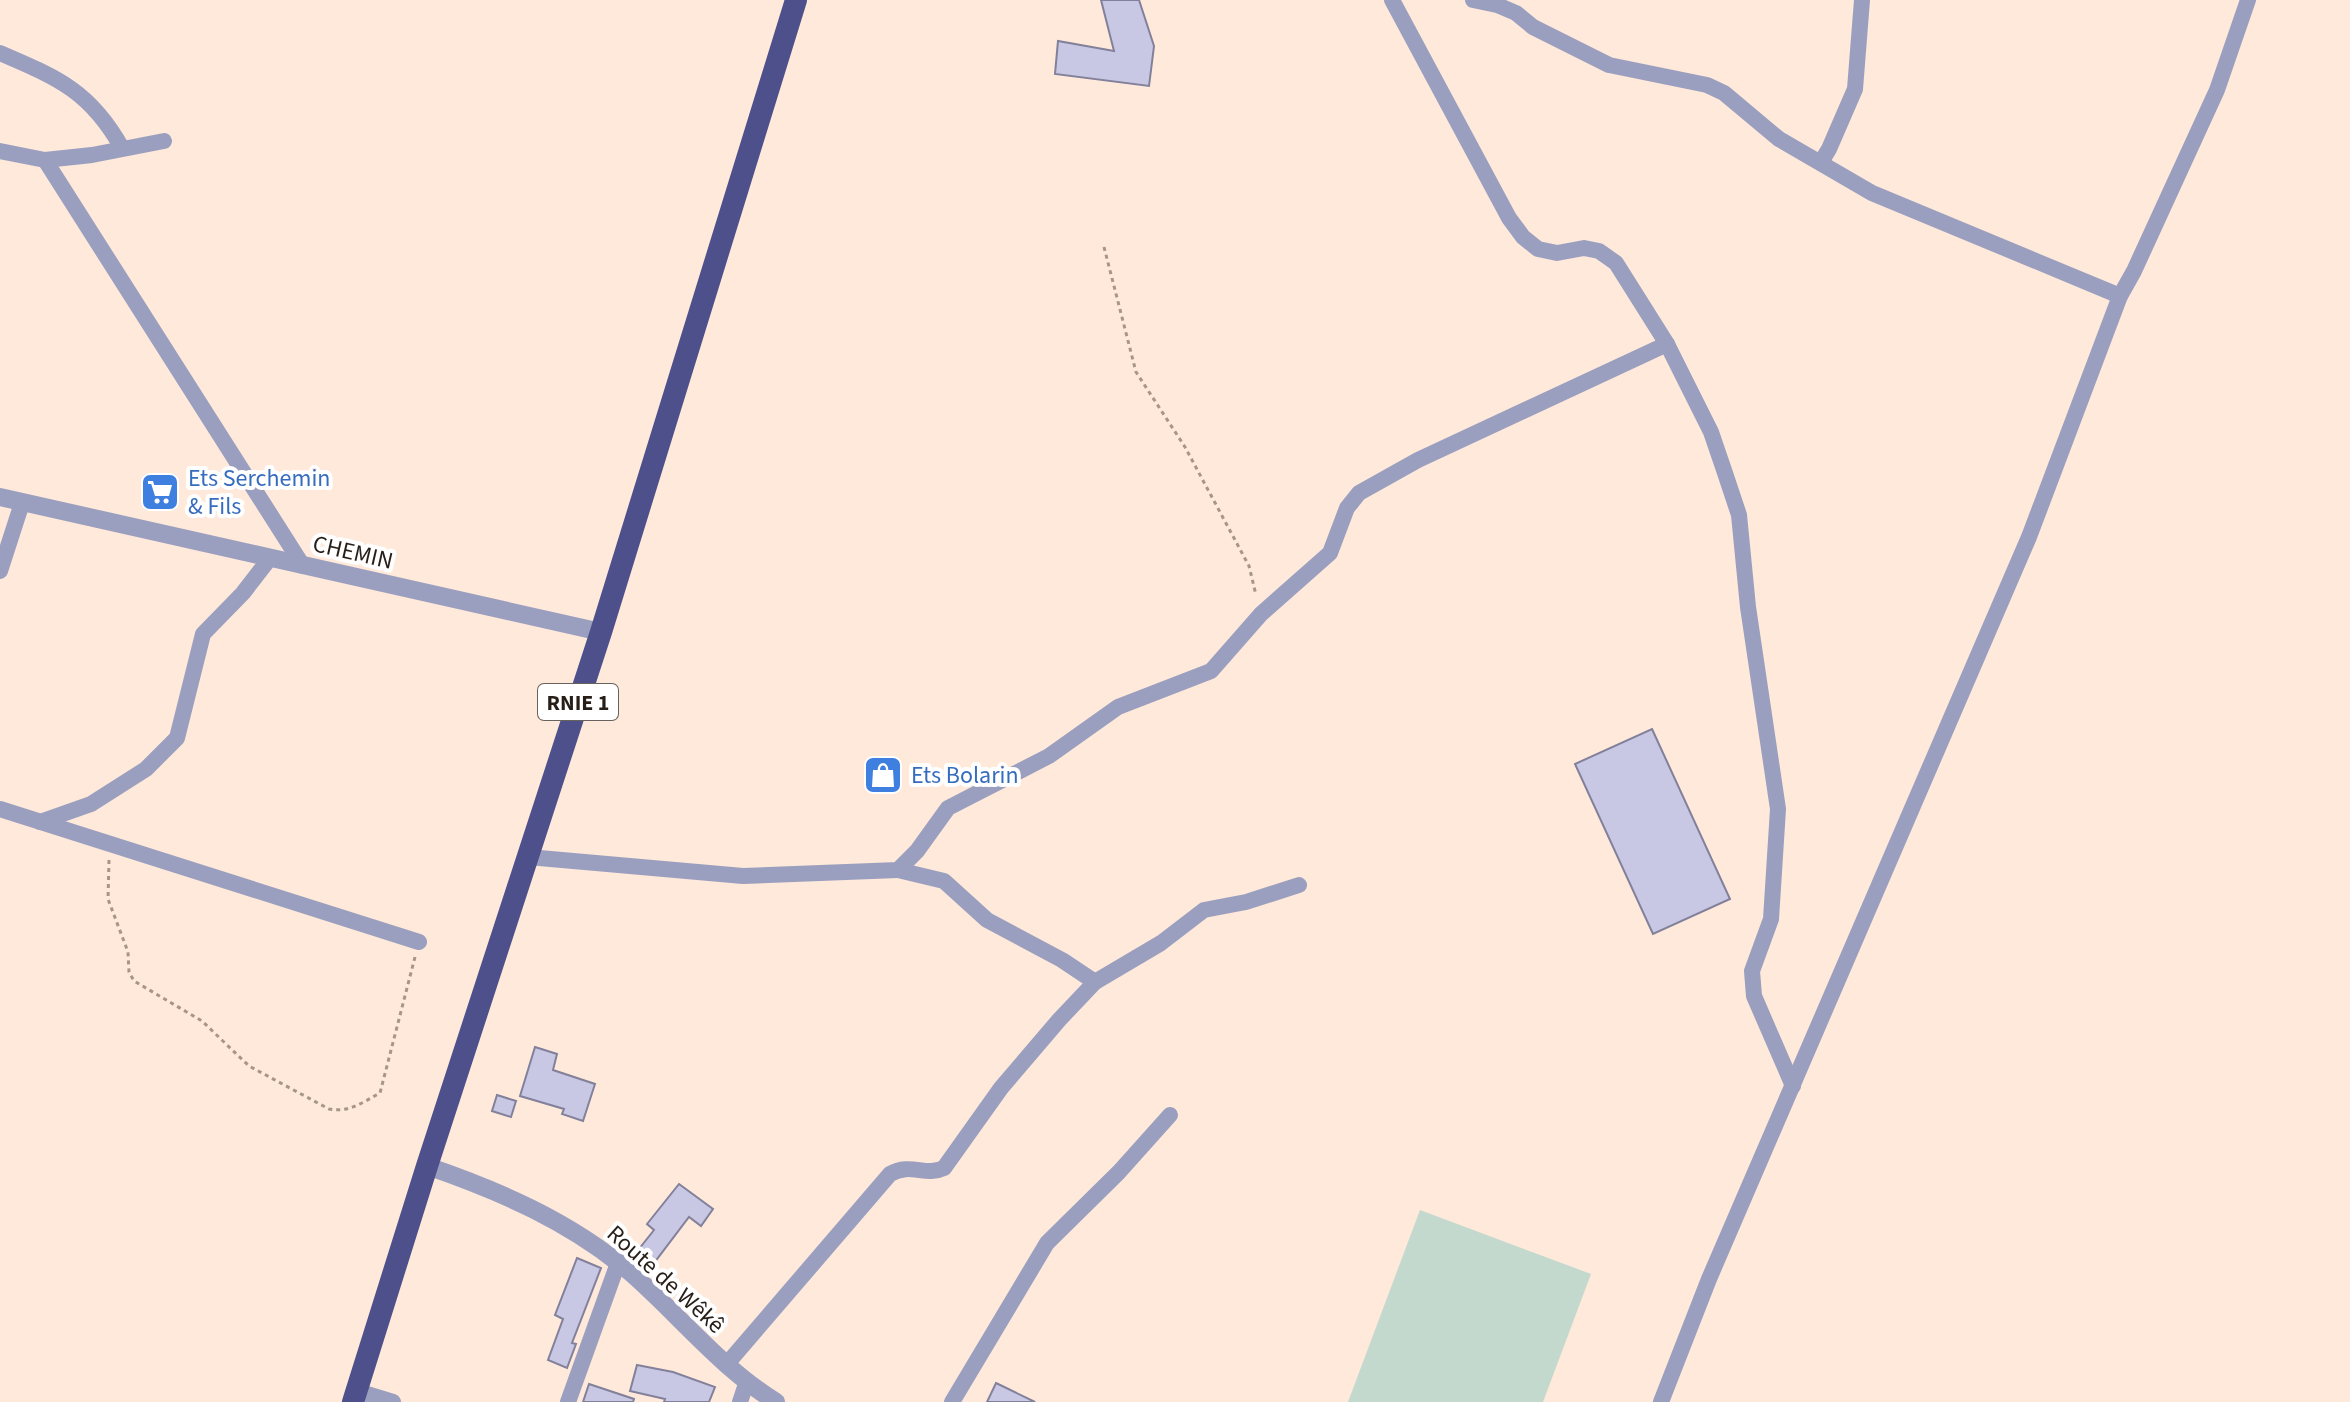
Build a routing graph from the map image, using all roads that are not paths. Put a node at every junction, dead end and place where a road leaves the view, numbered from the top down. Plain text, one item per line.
1 (796, 0) edge
2 (1392, 0) edge
3 (1473, 0) edge
4 (1862, 0) edge
5 (2248, 0) edge
6 (0, 53) edge
7 (164, 141) dead end
8 (122, 148) junction
9 (0, 151) edge
10 (45, 160) junction
11 (1821, 162) junction
12 (2120, 296) junction
13 (1667, 344) junction
14 (0, 497) edge
15 (22, 503) junction
16 (270, 558) junction
17 (303, 566) junction
18 (0, 571) edge
19 (601, 632) junction
20 (0, 809) edge
21 (40, 822) junction
22 (528, 857) junction
23 (898, 870) junction
24 (1299, 885) dead end
25 (419, 942) road end
26 (1095, 982) junction
27 (1793, 1086) junction
28 (1170, 1115) dead end
29 (427, 1166) junction
30 (618, 1263) junction
31 (726, 1365) junction
32 (747, 1381) junction
33 (355, 1396) edge
34 (393, 1402) edge
35 (568, 1402) edge
36 (740, 1402) edge
37 (776, 1402) edge
38 (952, 1402) edge
39 (1661, 1402) edge

1 - 19 highway, RNIE 1
2 - 13 street
3 - 11 street
4 - 11 street
5 - 12 street
6 - 8 street
7 - 8 street
8 - 10 street
9 - 10 street
10 - 17 street
11 - 12 street
12 - 27 street
13 - 23 street
13 - 27 street
14 - 15 street, CHEMIN
15 - 16 street, CHEMIN
15 - 18 street
16 - 17 street, CHEMIN
16 - 21 street
17 - 19 street, CHEMIN
19 - 22 highway, RNIE 1
20 - 21 street
21 - 25 street
22 - 23 street
22 - 29 highway, RNIE 1
23 - 26 street
24 - 26 street
26 - 31 street
27 - 39 street
28 - 38 street
29 - 30 street, Route de Wêkê
29 - 33 highway, RNIE 1
30 - 31 street, Route de Wêkê
30 - 35 street
31 - 32 street, Route de Wêkê
32 - 36 street
32 - 37 street, Route de Wêkê
33 - 34 street

